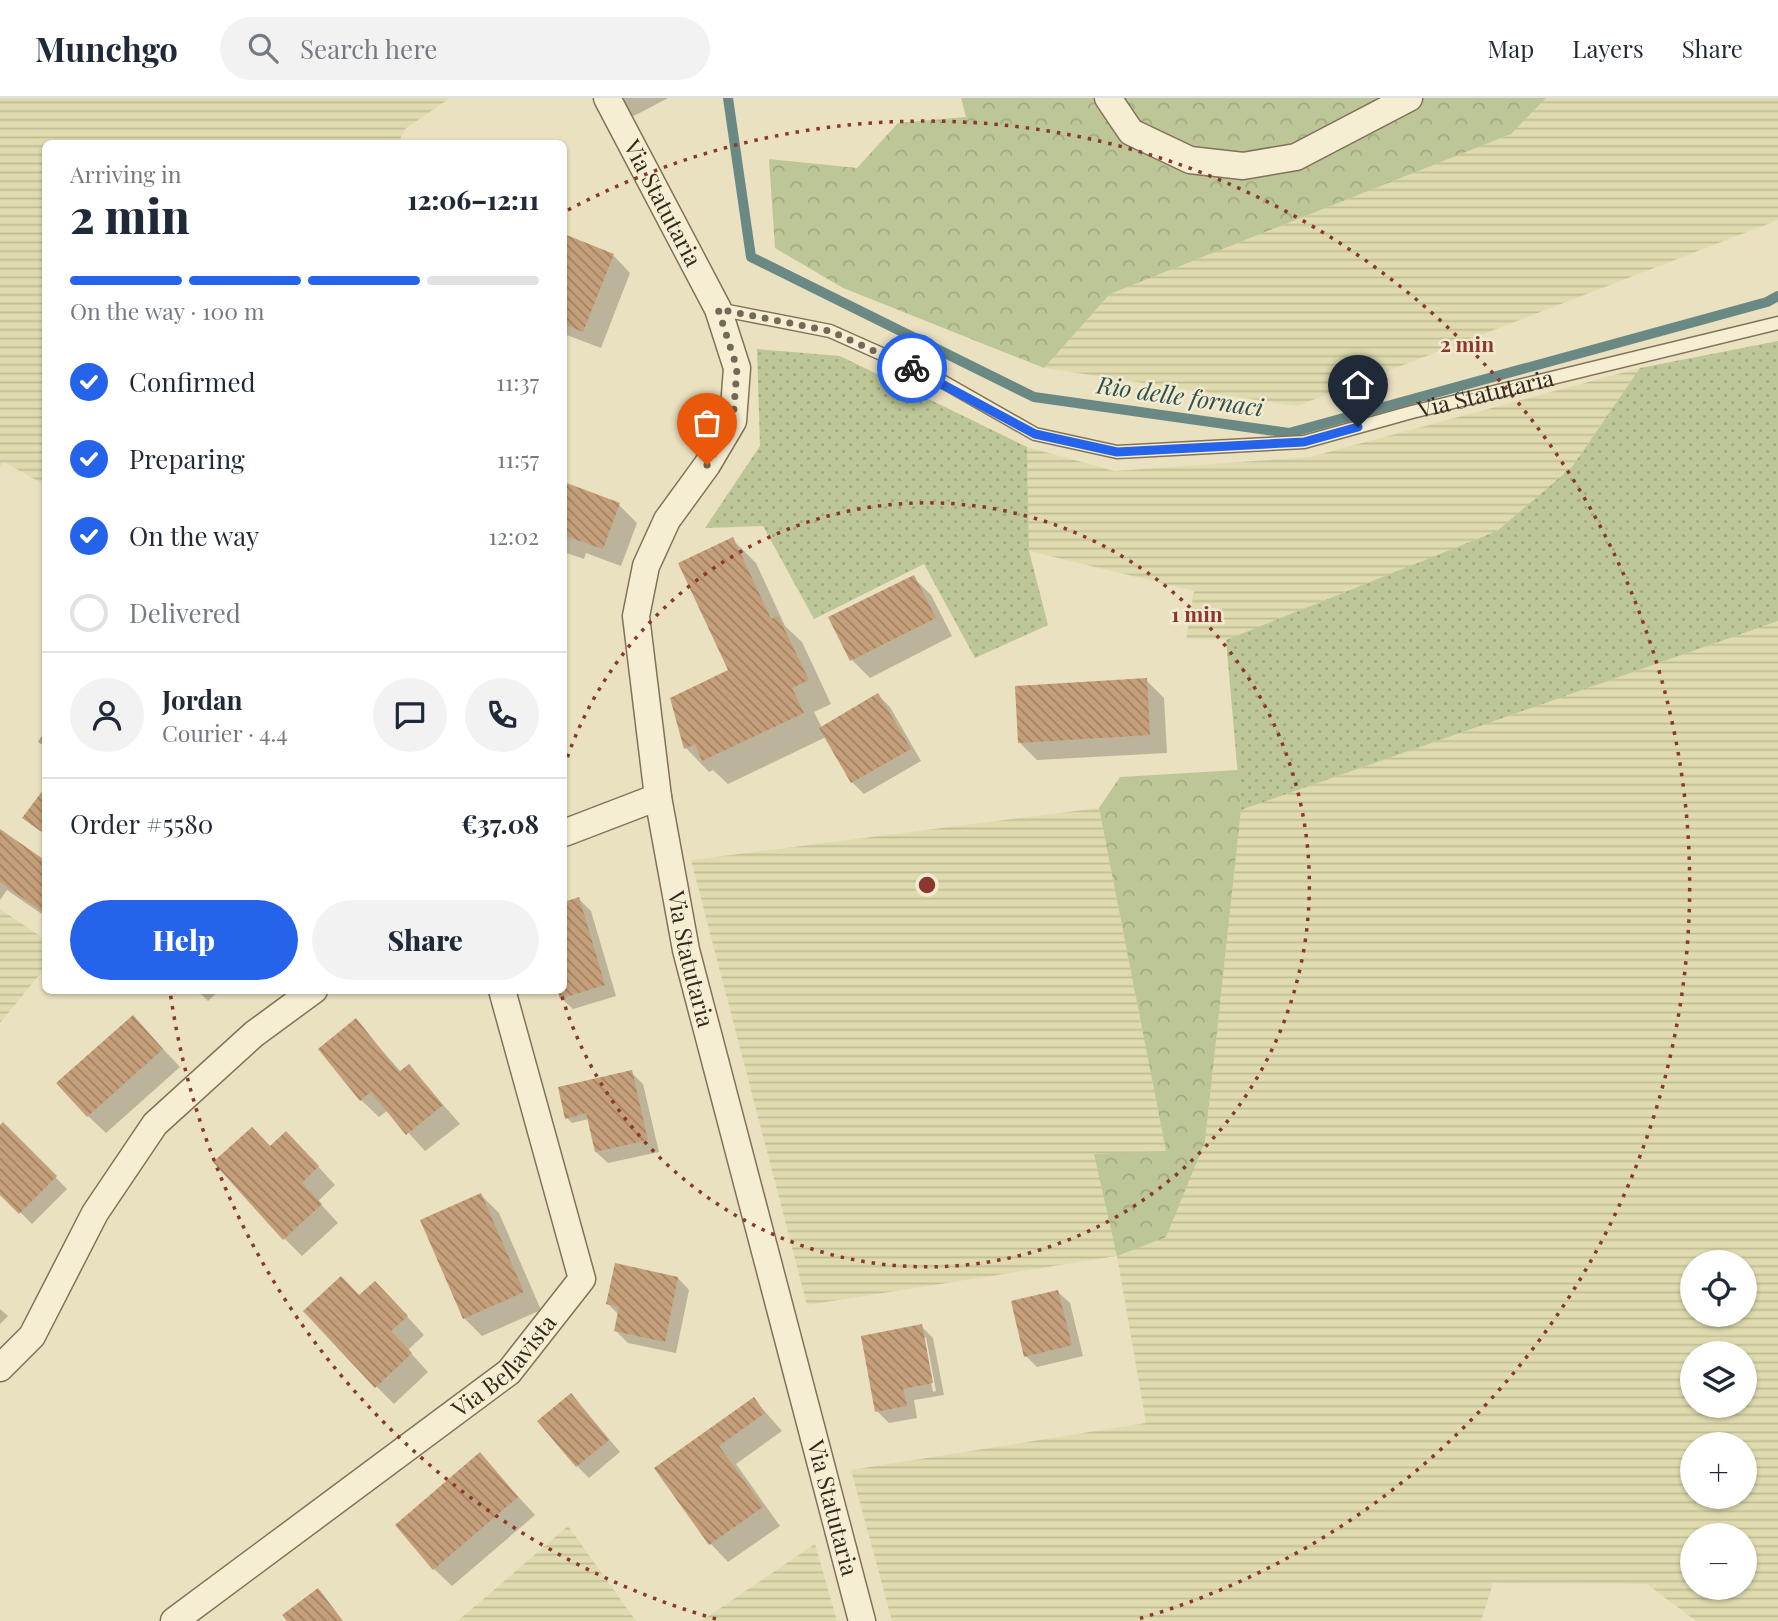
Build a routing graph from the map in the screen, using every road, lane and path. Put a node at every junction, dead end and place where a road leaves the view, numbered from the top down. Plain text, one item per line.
1 (607, 98) edge
2 (1108, 98) edge
3 (1409, 98) edge
4 (718, 309) junction
5 (1778, 323) edge
6 (658, 797) junction
7 (567, 832) edge
8 (309, 994) edge
9 (503, 994) edge
10 (0, 1368) edge
11 (174, 1621) edge
12 (862, 1621) edge

1 - 4 street, Via Statutaria
2 - 3 street
4 - 5 lane, Via Statutaria
4 - 6 street, Via Statutaria
6 - 7 street
6 - 12 street, Via Statutaria
8 - 10 street
9 - 11 street, Via Bellavista

